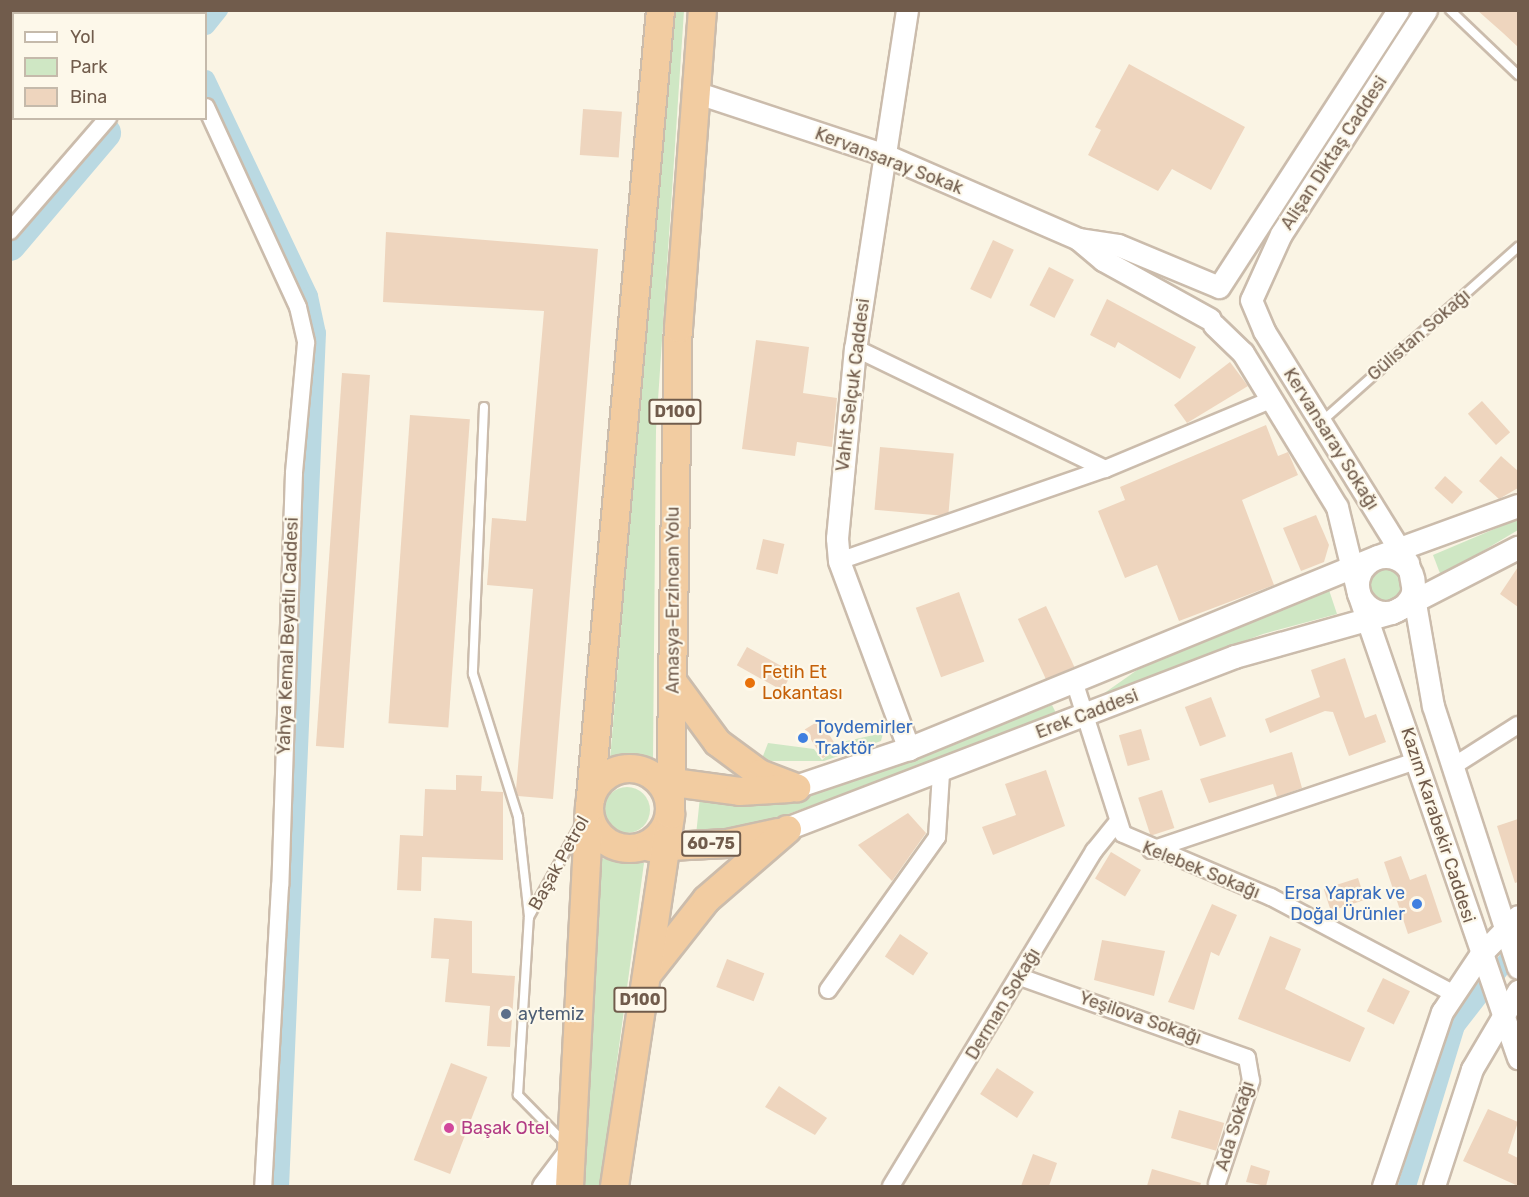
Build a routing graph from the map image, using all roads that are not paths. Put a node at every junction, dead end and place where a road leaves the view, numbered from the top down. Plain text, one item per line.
1 (660, 10) edge
2 (702, 10) edge
3 (907, 10) edge
4 (1398, 10) edge
5 (1426, 10) edge
6 (1450, 10) edge
7 (1518, 75) edge
8 (695, 92) junction
9 (207, 109) edge
10 (106, 120) edge
11 (885, 155) junction
12 (10, 231) edge
13 (1078, 239) junction
14 (1518, 247) edge
15 (1219, 287) junction
16 (1251, 300) junction
17 (1212, 322) junction
18 (855, 348) junction
19 (1273, 399) junction
20 (484, 406) dead end
21 (1320, 423) junction
22 (1105, 468) junction
23 (1518, 506) edge
24 (1518, 548) edge
25 (1401, 549) junction
26 (1378, 557) junction
27 (839, 561) junction
28 (1352, 568) junction
29 (1413, 577) junction
30 (1358, 592) junction
31 (1417, 603) junction
32 (1392, 613) junction
33 (1368, 620) junction
34 (672, 680) junction
35 (1075, 684) junction
36 (1084, 715) junction
37 (1518, 725) edge
38 (909, 749) junction
39 (1418, 760) junction
40 (1452, 767) junction
41 (941, 773) junction
42 (664, 781) junction
43 (796, 787) junction
44 (589, 808) junction
45 (670, 813) junction
46 (1117, 823) junction
47 (787, 829) junction
48 (666, 846) junction
49 (634, 848) junction
50 (1151, 850) junction
51 (529, 917) junction
52 (1512, 923) edge
53 (1480, 955) junction
54 (1518, 968) edge
55 (1020, 977) junction
56 (642, 981) junction
57 (828, 990) dead end
58 (1518, 992) edge
59 (1452, 993) junction
60 (1502, 1015) junction
61 (1518, 1058) edge
62 (1252, 1069) joint
63 (571, 1149) junction
64 (1217, 1183) dead end
65 (263, 1186) edge
66 (543, 1186) edge
67 (569, 1186) edge
68 (614, 1186) edge
69 (891, 1186) edge
70 (1383, 1186) edge
71 (1434, 1186) edge

1 - 44 highway, D100
2 - 8 highway, Amasya-Erzincan Yolu / D100
3 - 11 street, Vahit Selçuk Caddesi
4 - 15 street, Alişan Diktaş Caddesi
5 - 16 street, Alişan Diktaş Caddesi
6 - 7 lane
8 - 11 street, Kervansaray Sokak
8 - 34 highway, Amasya-Erzincan Yolu / D100
9 - 65 street, Yahya Kemal Beyatlı Caddesi
10 - 12 street
11 - 13 street, Kervansaray Sokak
11 - 18 street, Vahit Selçuk Caddesi
13 - 15 street, Kervansaray Sokak
13 - 17 street, Kervansaray Sokak
14 - 21 lane, Gülistan Sokağı
15 - 16 street
15 - 17 street
16 - 17 street
16 - 21 street, Kervansaray Sokağı
17 - 19 street, Kervansaray Sokağı
18 - 22 street
18 - 27 street, Vahit Selçuk Caddesi
19 - 22 street
19 - 28 street, Kervansaray Sokağı
20 - 51 lane
21 - 25 street, Kervansaray Sokağı
22 - 27 street
23 - 25 main road, Erek Caddesi
24 - 31 main road, Erek Caddesi / 60-75
25 - 26 main road, Erek Caddesi
25 - 29 street, Kervansaray Sokağı
26 - 28 main road, Erek Caddesi
26 - 29 main road
26 - 30 main road, Erek Caddesi
27 - 38 street, Vahit Selçuk Caddesi
28 - 30 street, Kervansaray Sokağı
28 - 35 main road, Erek Caddesi
29 - 31 street, Kazım Karabekir Caddesi
29 - 32 main road, Erek Caddesi / 60-75
30 - 32 main road
30 - 33 street, Kazım Karabekir Caddesi
31 - 32 main road, Erek Caddesi / 60-75
31 - 40 street, Kazım Karabekir Caddesi
32 - 33 main road, Erek Caddesi / 60-75
33 - 36 main road, Erek Caddesi / 60-75
33 - 39 street, Kazım Karabekir Caddesi
34 - 42 highway, Amasya-Erzincan Yolu / D100
34 - 43 highway
35 - 36 street
35 - 38 main road, Erek Caddesi
36 - 41 main road, Erek Caddesi / 60-75
36 - 46 street
37 - 40 street
38 - 43 main road, Erek Caddesi
39 - 50 street
39 - 53 street, Kazım Karabekir Caddesi
40 - 52 street, Kazım Karabekir Caddesi
41 - 47 main road, Erek Caddesi / 60-75
41 - 57 street
42 - 43 highway
42 - 44 highway, D100
42 - 45 highway, D100
44 - 49 highway, D100
44 - 51 lane, Başak Petrol
44 - 63 highway, D100
45 - 48 highway, D100
45 - 49 highway
46 - 50 street, Kelebek Sokağı
46 - 55 street, Derman Sokağı
47 - 48 highway, 60-75
47 - 56 highway
48 - 49 highway, 60-75
48 - 56 highway, D100
50 - 59 street, Kelebek Sokağı
51 - 63 lane, Başak Petrol
52 - 53 street
52 - 54 street, Kazım Karabekir Caddesi
53 - 59 street
53 - 60 street, Kazım Karabekir Caddesi
55 - 62 street, Yeşilova Sokağı
55 - 69 street, Derman Sokağı
56 - 68 highway, D100
58 - 60 street
59 - 70 street
60 - 61 street, Kazım Karabekir Caddesi
60 - 71 street
62 - 64 street, Ada Sokağı
63 - 66 street
63 - 67 highway, D100

